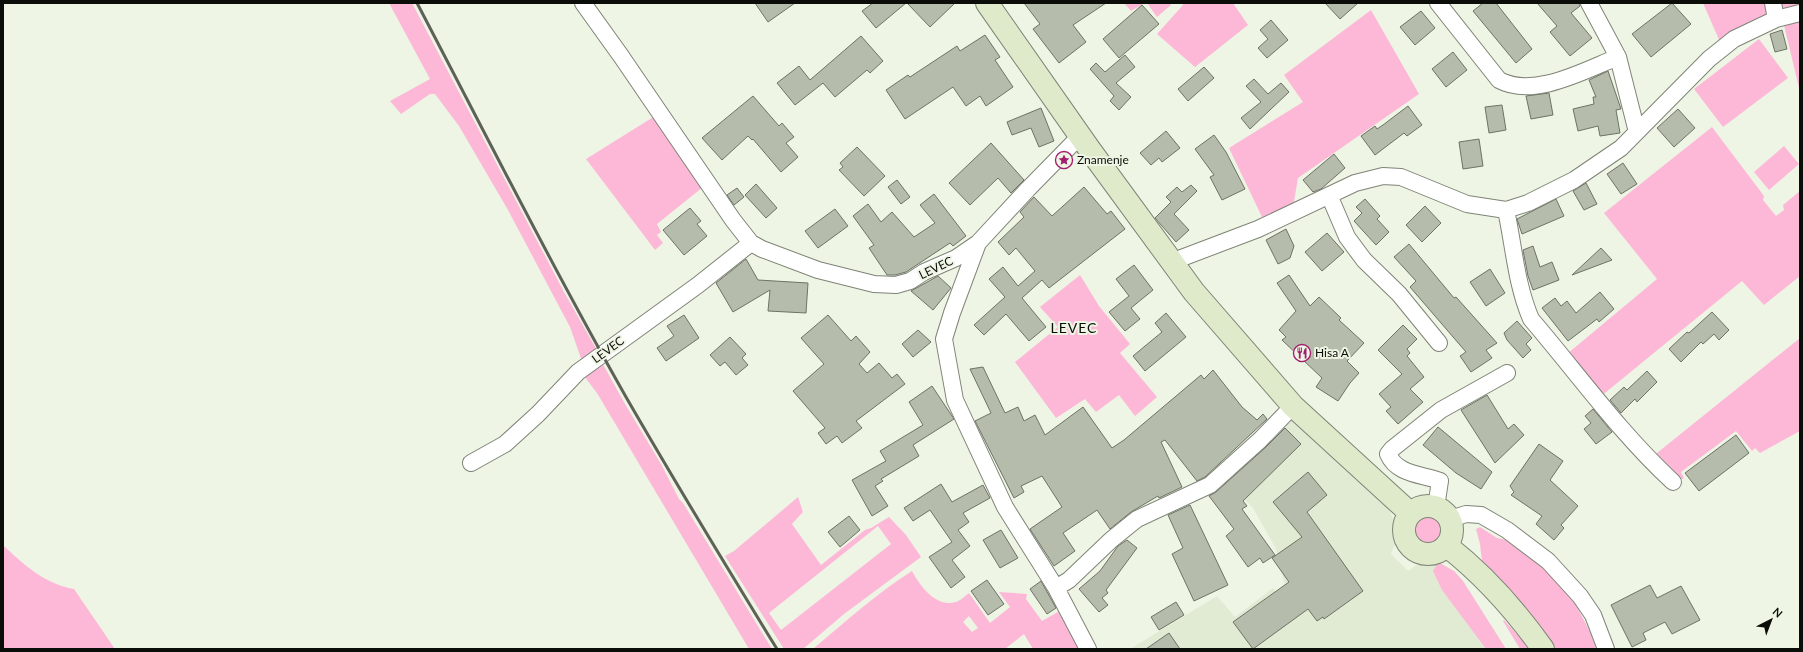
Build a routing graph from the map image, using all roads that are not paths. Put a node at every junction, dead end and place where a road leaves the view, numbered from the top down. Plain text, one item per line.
1 (583, 3) edge
2 (987, 3) edge
3 (1438, 3) edge
4 (1590, 3) edge
5 (1773, 3) edge
6 (1787, 16) edge
7 (1618, 57) junction
8 (1637, 132) junction
9 (1080, 136) junction
10 (1329, 195) junction
11 (1506, 210) junction
12 (751, 243) junction
13 (978, 243) junction
14 (1171, 262) junction
15 (1439, 343) dead end
16 (1507, 373) dead end
17 (1293, 406) junction
18 (472, 463) dead end
19 (1673, 482) dead end
20 (1443, 513) junction
21 (1410, 514) junction
22 (1446, 546) junction
23 (1056, 588) junction
24 (1088, 649) edge
25 (1543, 649) edge
26 (1606, 649) edge

1 - 12 street, LEVEC
2 - 9 main road
3 - 7 street
4 - 7 street
5 - 6 street
6 - 8 street
7 - 8 street
8 - 11 street
9 - 13 street, LEVEC
9 - 14 main road
10 - 11 street
10 - 14 street
10 - 15 street
11 - 19 street
12 - 13 street, LEVEC
12 - 18 street, LEVEC
13 - 23 street
14 - 17 main road
16 - 20 street
17 - 21 main road
17 - 23 street
20 - 21 main road
20 - 22 main road
20 - 26 street
21 - 22 main road
22 - 25 main road
23 - 24 street

